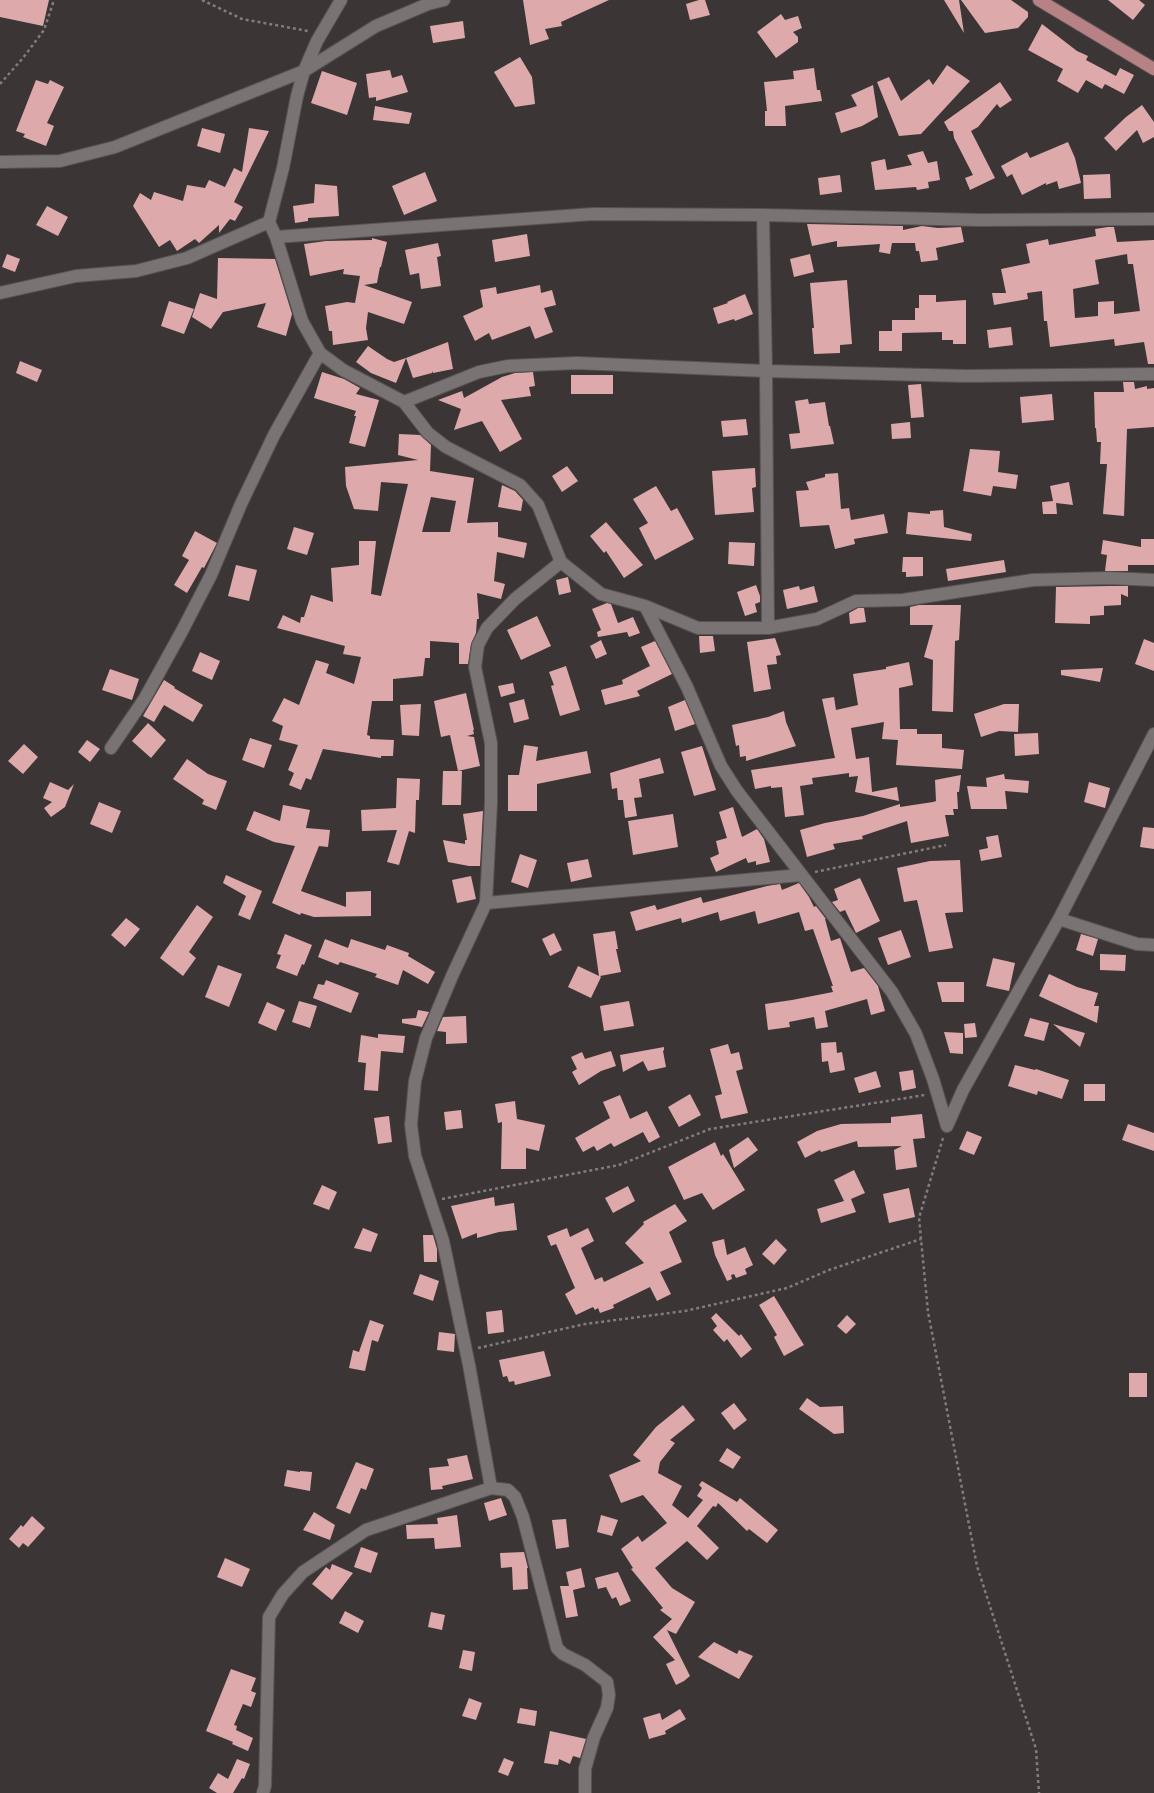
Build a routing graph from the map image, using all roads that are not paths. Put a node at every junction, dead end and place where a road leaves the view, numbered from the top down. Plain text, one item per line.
1 (341, 0) edge
2 (444, 0) edge
3 (1039, 0) edge
4 (1154, 69) edge
5 (304, 71) junction
6 (0, 162) edge
7 (763, 215) junction
8 (1154, 219) edge
9 (269, 222) junction
10 (276, 237) junction
11 (0, 293) edge
12 (320, 353) junction
13 (766, 371) junction
14 (1154, 374) edge
15 (404, 402) junction
16 (561, 562) junction
17 (1154, 580) edge
18 (645, 606) junction
19 (768, 628) junction
20 (1154, 734) edge
21 (111, 748) dead end
22 (801, 875) junction
23 (486, 903) junction
24 (1060, 919) junction
25 (1154, 945) edge
26 (491, 1488) junction
27 (263, 1793) edge
28 (584, 1793) edge

1 - 5 street
2 - 5 street
3 - 4 main road
5 - 6 street
5 - 9 street
7 - 8 street
7 - 10 street
7 - 13 street
9 - 10 street
9 - 11 street
10 - 12 street
12 - 15 street
12 - 21 street
13 - 14 street
13 - 15 street
13 - 19 street
15 - 16 street
16 - 18 street
16 - 23 street
17 - 19 street
18 - 19 street
18 - 22 street
20 - 24 street
22 - 23 street
22 - 24 street
23 - 26 street
24 - 25 street
26 - 27 street
26 - 28 street

